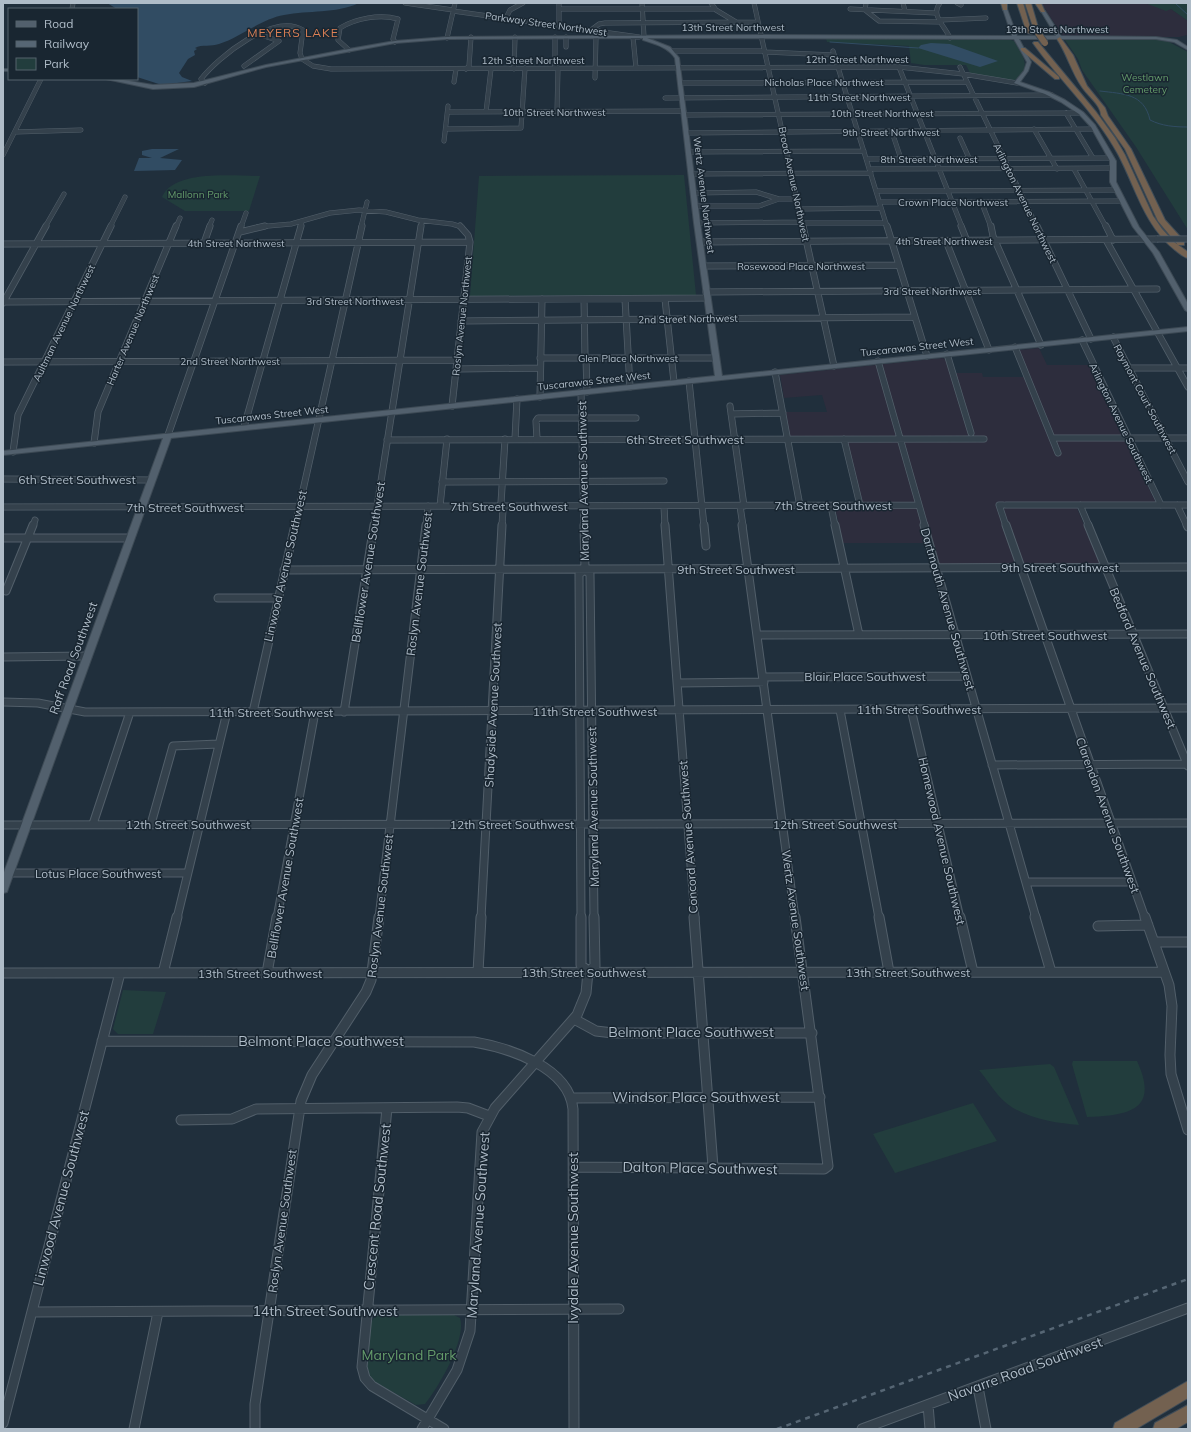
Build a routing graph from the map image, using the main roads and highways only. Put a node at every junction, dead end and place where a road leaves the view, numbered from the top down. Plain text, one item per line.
1 (1020, 3) edge
2 (1028, 3) edge
3 (1038, 3) edge
4 (1004, 5) edge
5 (1043, 11) joint
6 (641, 37) junction
7 (663, 37) junction
8 (1016, 38) junction
9 (1060, 38) junction
10 (656, 43) junction
11 (1023, 49) junction
12 (1188, 49) edge
13 (115, 80) edge
14 (1105, 115) junction
15 (1105, 127) junction
16 (1144, 206) junction
17 (1162, 221) junction
18 (1188, 244) edge
19 (1188, 248) edge
20 (1188, 256) edge
21 (1188, 262) edge
22 (1188, 310) edge
23 (1188, 329) edge
24 (719, 378) junction
25 (168, 435) junction
26 (3, 453) edge
27 (3, 889) edge
28 (1188, 1389) edge
29 (1188, 1413) edge
30 (1121, 1429) edge
31 (1162, 1429) edge

1 - 15 highway
2 - 14 highway, bridge
3 - 5 highway
4 - 8 main road
5 - 9 main road
6 - 7 main road, 13th Street Northwest
6 - 10 main road
6 - 13 main road, 13th Street Northwest
7 - 8 main road, 13th Street Northwest
7 - 10 main road
8 - 9 main road, 13th Street Northwest
8 - 11 main road
9 - 12 main road, 13th Street Northwest
9 - 14 highway
10 - 24 main road, Wertz Avenue Northwest
11 - 15 highway
11 - 22 main road
14 - 17 highway
15 - 16 highway
16 - 20 highway
16 - 21 highway
17 - 18 highway
17 - 19 highway
23 - 24 main road, Tuscarawas Street West
24 - 25 main road, Tuscarawas Street West
25 - 26 main road, Tuscarawas Street West
25 - 27 main road, Raff Road Southwest
28 - 30 highway
29 - 31 highway

